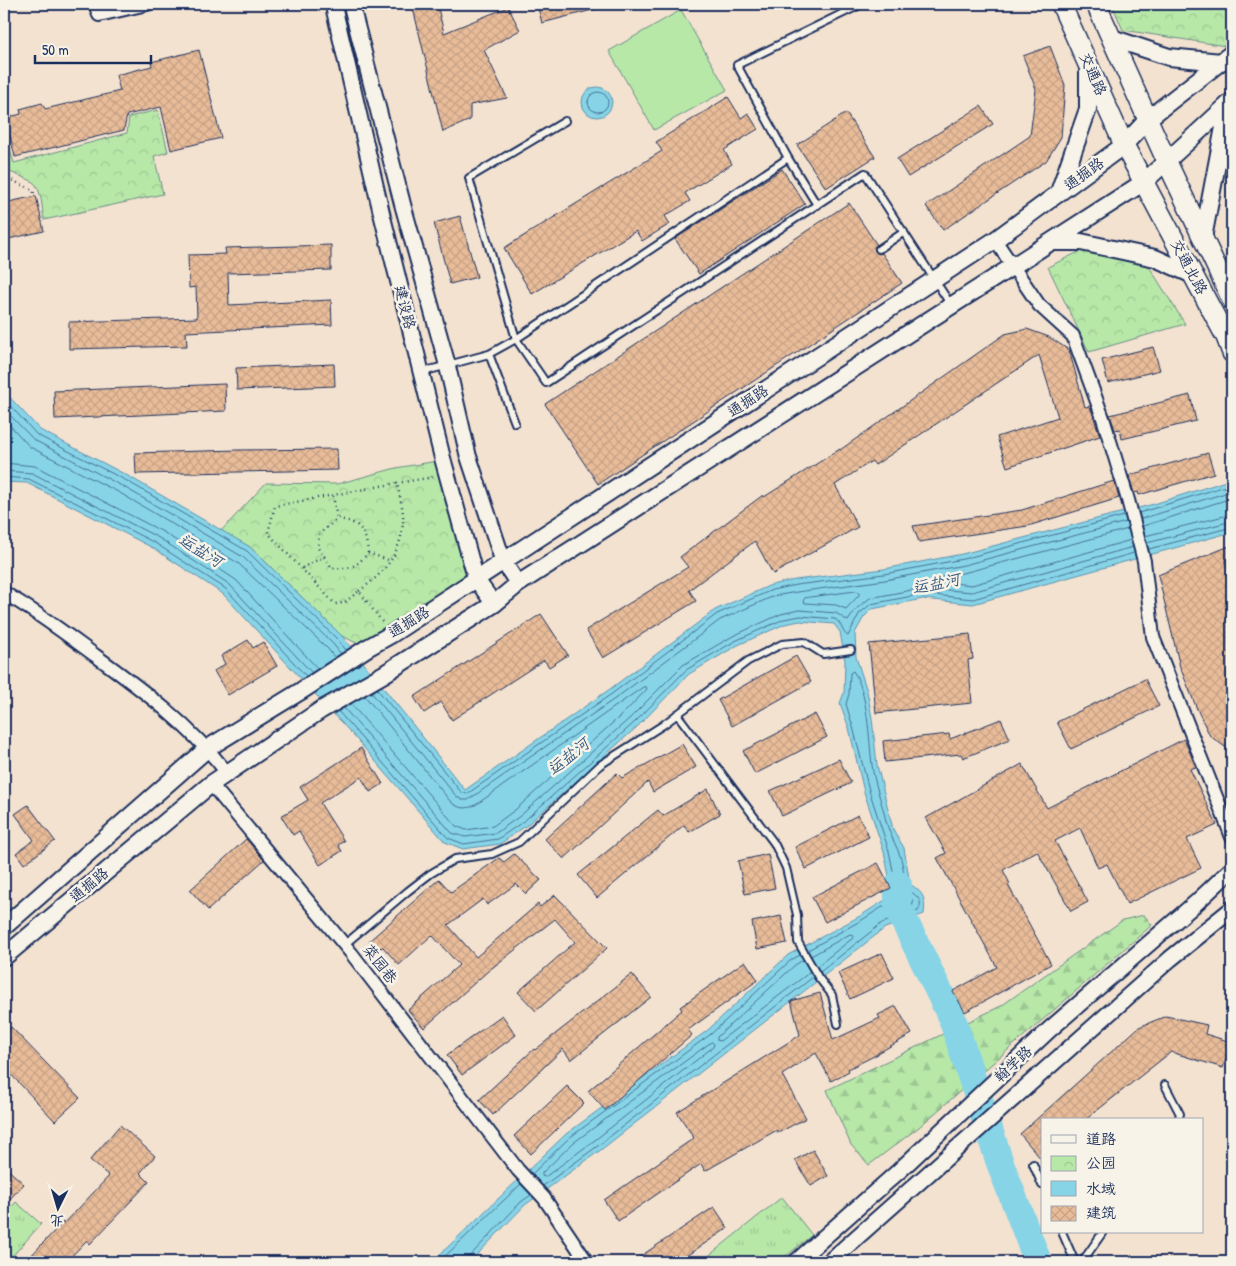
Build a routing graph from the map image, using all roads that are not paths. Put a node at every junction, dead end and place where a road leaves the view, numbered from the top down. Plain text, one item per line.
1 (95, 4) edge
2 (147, 4) edge
3 (333, 4) edge
4 (351, 4) edge
5 (862, 4) edge
6 (1061, 4) edge
7 (1096, 4) edge
8 (1112, 38) junction
9 (1226, 58) edge
10 (1088, 65) junction
11 (1230, 104) edge
12 (1149, 118) junction
13 (566, 121) dead end
14 (1124, 145) junction
15 (788, 158) junction
16 (1167, 162) junction
17 (1144, 182) junction
18 (1059, 192) junction
19 (817, 205) junction
20 (904, 232) junction
21 (1203, 238) junction
22 (995, 240) junction
23 (1053, 242) junction
24 (880, 249) dead end
25 (1014, 266) junction
26 (1193, 275) junction
27 (1232, 300) edge
28 (951, 305) junction
29 (516, 338) junction
30 (1232, 353) edge
31 (489, 354) junction
32 (421, 372) junction
33 (515, 423) dead end
34 (503, 561) junction
35 (476, 579) junction
36 (518, 584) junction
37 (4, 593) edge
38 (494, 604) junction
39 (851, 650) dead end
40 (677, 714) junction
41 (208, 748) junction
42 (227, 773) junction
43 (211, 784) junction
44 (1232, 837) edge
45 (1232, 869) edge
46 (1232, 909) edge
47 (8, 923) edge
48 (344, 945) junction
49 (4, 956) edge
50 (838, 1024) dead end
51 (1165, 1085) dead end
52 (1179, 1118) edge
53 (1033, 1164) dead end
54 (1041, 1183) edge
55 (1063, 1234) edge
56 (1102, 1234) edge
57 (587, 1262) edge
58 (796, 1262) edge
59 (829, 1262) edge
60 (1075, 1262) edge
61 (1082, 1262) edge

1 - 2 street
3 - 32 street, 建设路
4 - 34 street, 建设路
5 - 15 lane
6 - 10 main road, 交通路
7 - 8 main road
8 - 9 main road
8 - 12 main road
9 - 12 main road
10 - 14 main road, 交通路
10 - 18 main road
11 - 16 main road
11 - 21 main road
12 - 14 main road, 通掘路
12 - 16 main road, 交通北路
13 - 29 lane
14 - 17 main road, 交通路
14 - 18 main road, 通掘路
15 - 19 lane
15 - 29 lane
16 - 17 main road, 通掘路
16 - 21 main road, 交通北路
17 - 23 main road, 通掘路
17 - 26 main road, 交通北路
18 - 22 main road, 通掘路
19 - 20 lane
19 - 29 lane
20 - 24 lane
20 - 28 lane
21 - 27 main road, 交通北路
22 - 25 street
22 - 34 main road, 通掘路
23 - 25 main road, 通掘路
23 - 26 main road
25 - 28 main road, 通掘路
25 - 44 street
26 - 30 main road, 交通北路
28 - 36 main road, 通掘路
29 - 31 lane
31 - 32 lane
31 - 33 lane
32 - 35 street, 建设路
34 - 35 main road, 通掘路
34 - 36 street, 建设路
35 - 38 street, 建设路
35 - 41 main road, 通掘路
36 - 38 main road, 通掘路
37 - 41 street
38 - 42 main road, 通掘路
39 - 40 lane
40 - 48 lane
40 - 50 lane
41 - 42 street
41 - 47 main road, 通掘路
42 - 43 main road, 通掘路
43 - 48 street, 菜园巷
43 - 49 main road, 通掘路
45 - 58 street, 翰学路
46 - 59 street, 翰学路
48 - 57 street, 菜园巷
51 - 52 lane
53 - 54 lane
55 - 60 lane
56 - 61 lane

